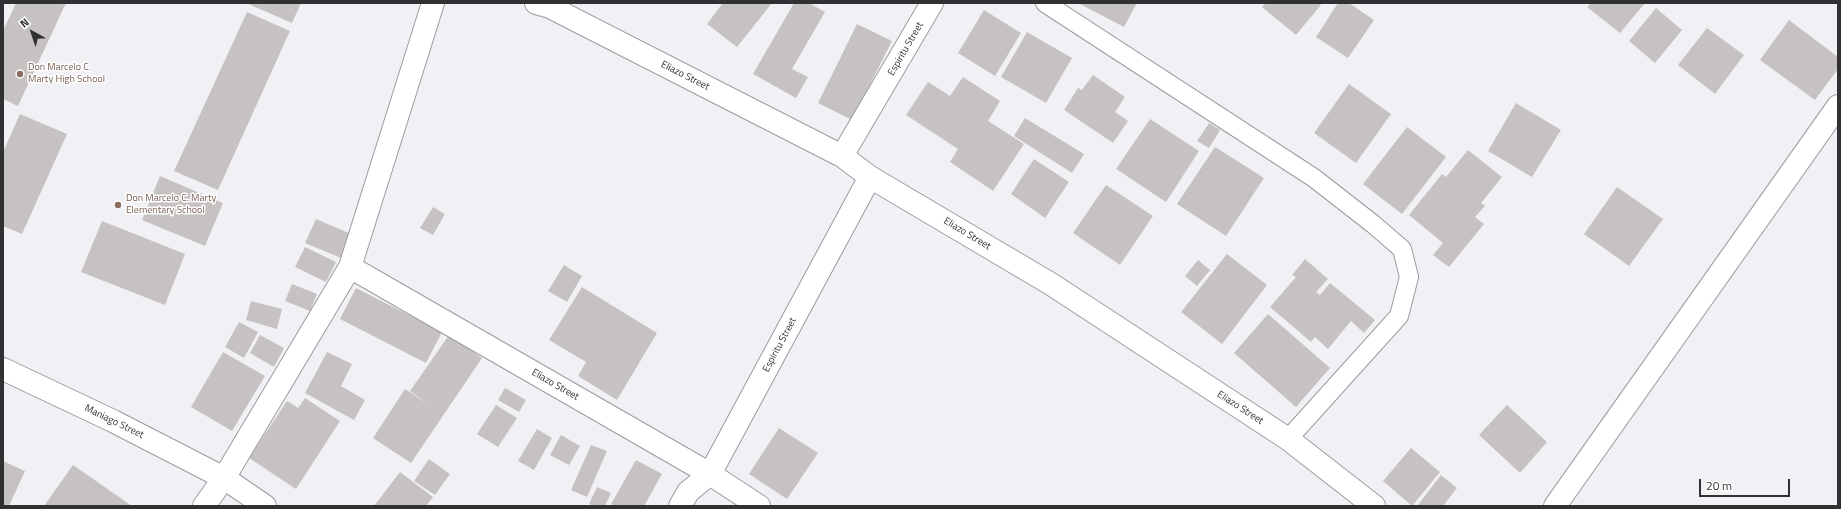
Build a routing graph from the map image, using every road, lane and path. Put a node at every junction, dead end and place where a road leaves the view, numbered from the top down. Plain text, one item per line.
1 (433, 3) edge
2 (536, 3) edge
3 (932, 3) edge
4 (1045, 3) edge
5 (1838, 106) edge
6 (842, 156) junction
7 (870, 177) junction
8 (350, 267) junction
9 (3, 369) edge
10 (1288, 440) junction
11 (710, 474) junction
12 (224, 478) junction
13 (204, 506) edge
14 (265, 506) edge
15 (680, 506) edge
16 (759, 506) edge
17 (1374, 506) edge
18 (1555, 506) edge

1 - 8 street
2 - 6 street, Eliazo Street
3 - 6 street, Espiritu Street
4 - 10 lane
5 - 18 street
6 - 7 street, Eliazo Street
7 - 10 street, Eliazo Street
7 - 11 street, Espiritu Street
8 - 11 street, Eliazo Street
8 - 12 street
9 - 12 street, Maniago Street
10 - 17 street, Eliazo Street
11 - 15 street, Espiritu Street
11 - 16 street, Eliazo Street
12 - 13 street
12 - 14 street, Maniago Street

